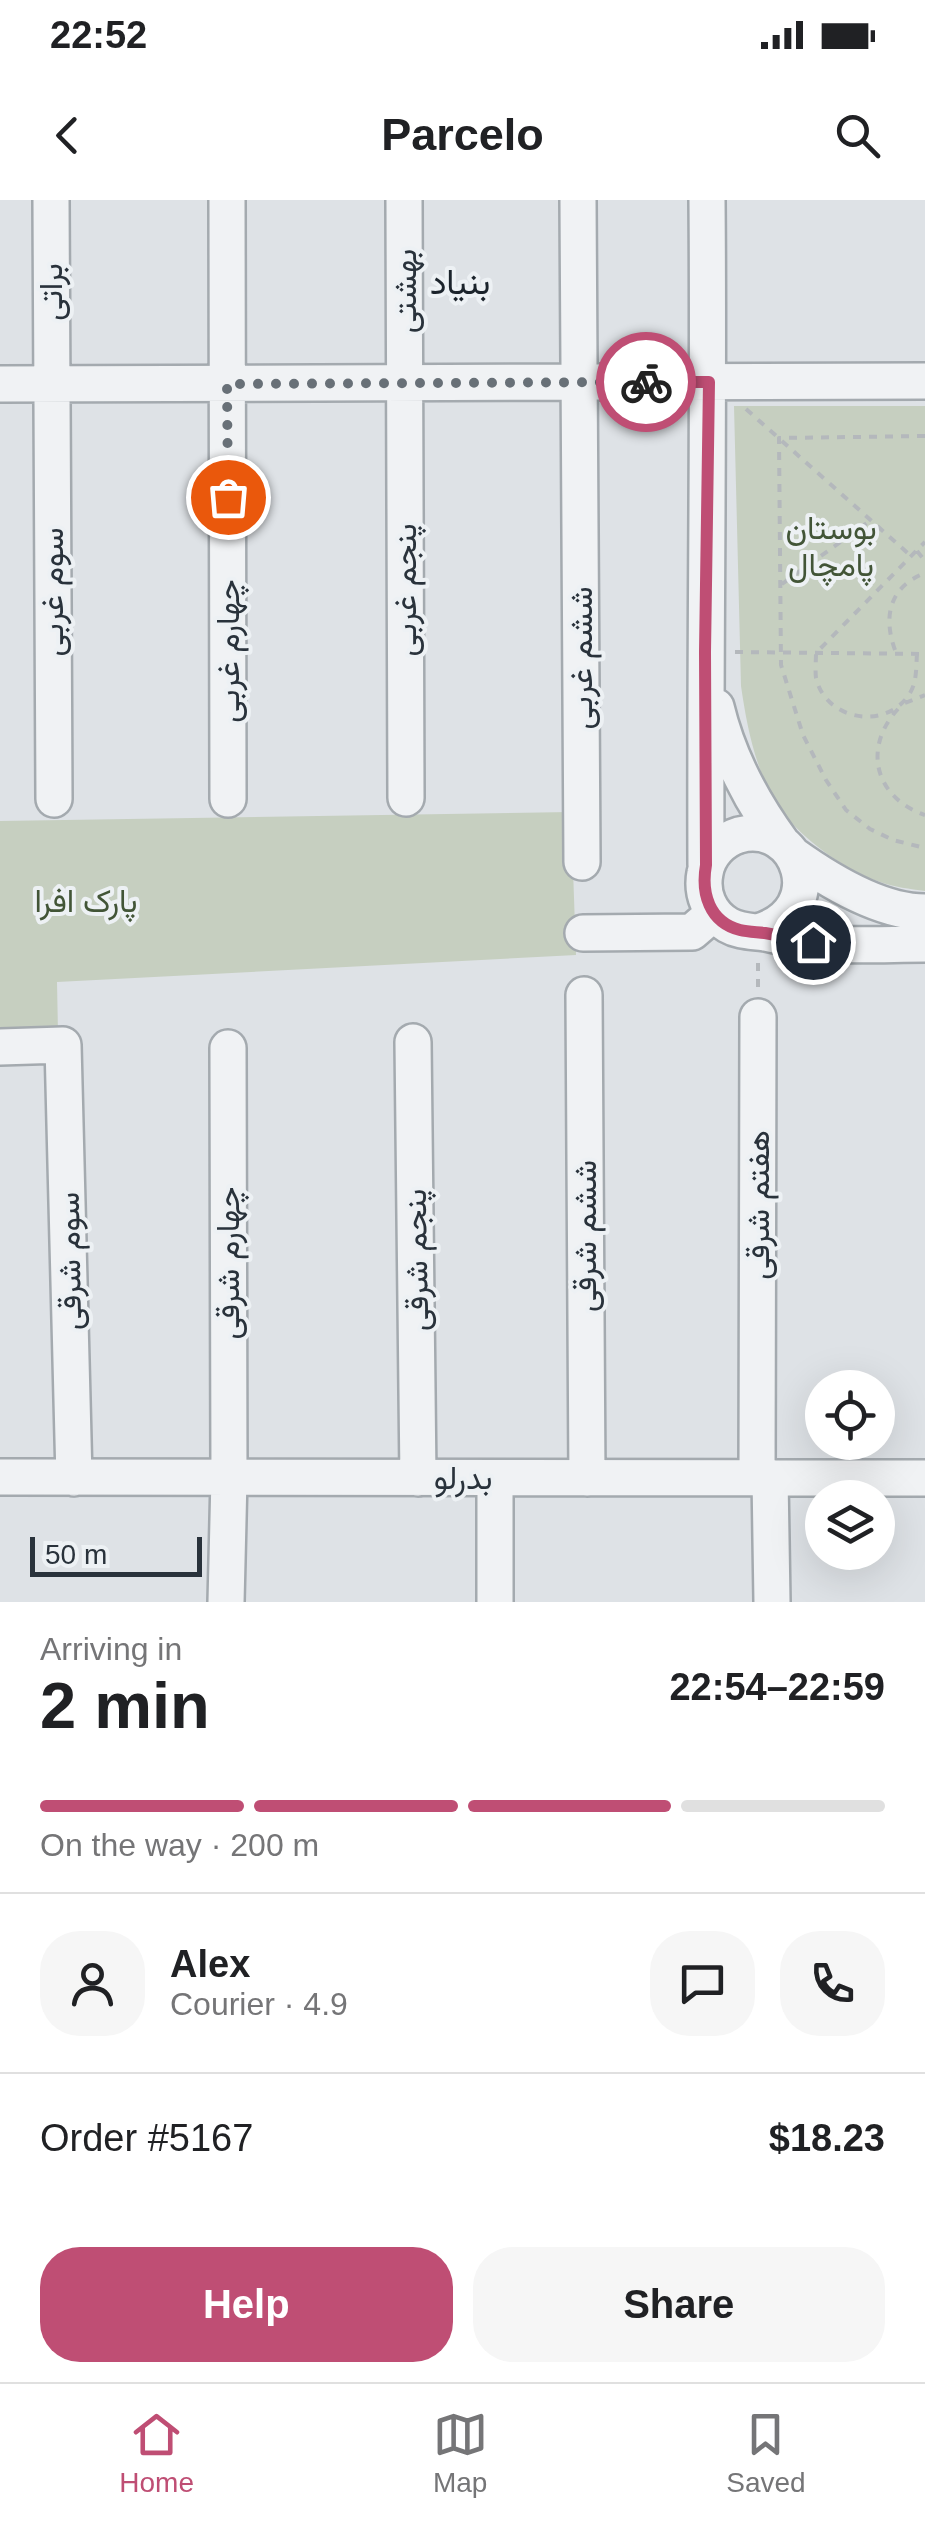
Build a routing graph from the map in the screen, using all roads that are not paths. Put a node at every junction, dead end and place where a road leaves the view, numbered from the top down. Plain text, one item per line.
1 (51, 200) edge
2 (227, 200) edge
3 (404, 200) edge
4 (578, 200) edge
5 (707, 200) edge
6 (925, 381) edge
7 (579, 382) junction
8 (712, 382) junction
9 (405, 383) junction
10 (0, 384) edge
11 (51, 384) junction
12 (227, 384) junction
13 (705, 652) junction
14 (406, 798) dead end
15 (54, 799) dead end
16 (228, 799) dead end
17 (787, 849) junction
18 (582, 862) dead end
19 (706, 865) junction
20 (925, 912) edge
21 (714, 913) junction
22 (758, 932) junction
23 (583, 933) dead end
24 (925, 944) edge
25 (584, 995) dead end
26 (758, 1016) road end
27 (413, 1042) dead end
28 (0, 1047) edge
29 (228, 1048) dead end
30 (0, 1478) edge
31 (74, 1478) junction
32 (229, 1478) junction
33 (418, 1478) junction
34 (495, 1478) junction
35 (586, 1478) junction
36 (764, 1478) junction
37 (925, 1478) edge
38 (226, 1602) edge
39 (496, 1602) edge
40 (772, 1602) edge

1 - 11 street, براتی
2 - 12 street, چهارم غربی
3 - 9 street, بهشتی
4 - 7 street, ششم غربی
5 - 8 street
6 - 8 street
7 - 8 street
7 - 9 street
7 - 18 street, ششم غربی
8 - 13 street
9 - 12 street
9 - 14 street, پنجم غربی
10 - 11 street
11 - 12 street
11 - 15 street, سوم غربی
12 - 16 street, چهارم غربی
13 - 17 street
13 - 19 street
17 - 19 street
17 - 20 street
17 - 22 street
19 - 21 street
21 - 22 street
21 - 23 street
22 - 24 street
25 - 35 street, ششم شرقی
26 - 36 street, هفتم شرقی
27 - 33 street, پنجم شرقی
28 - 31 street, سوم شرقی
29 - 32 street, چهارم شرقی
30 - 31 street, بدرلو
31 - 32 street, بدرلو
32 - 33 street, بدرلو
32 - 38 street
33 - 34 street, بدرلو
34 - 35 street, بدرلو
34 - 39 street
35 - 36 street, بدرلو
36 - 37 street, بدرلو
36 - 40 street

